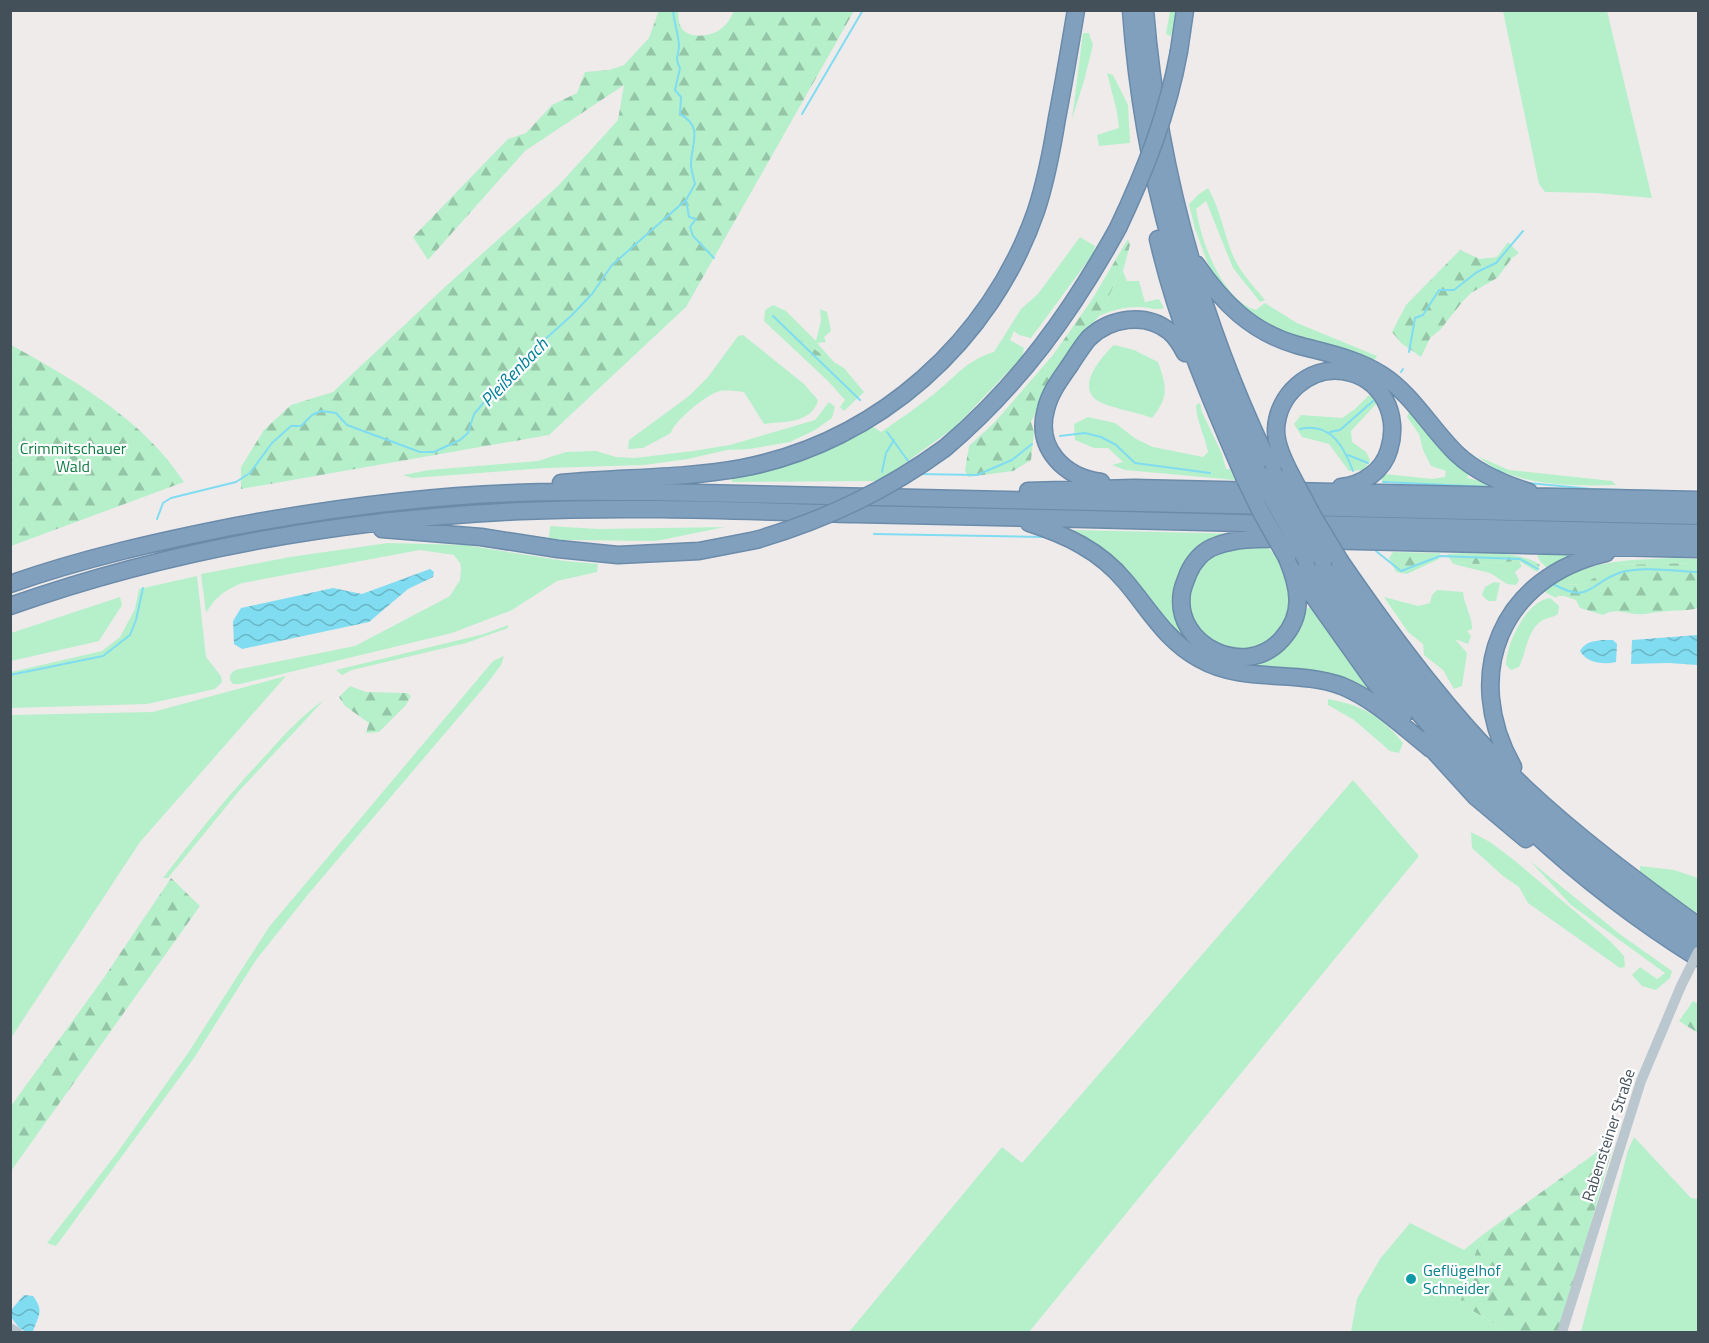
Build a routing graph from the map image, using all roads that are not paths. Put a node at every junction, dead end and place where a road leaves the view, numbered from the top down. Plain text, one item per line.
1 (1076, 10) edge
2 (1131, 10) edge
3 (1145, 10) edge
4 (1185, 10) edge
5 (1141, 107) junction
6 (1187, 251) junction
7 (1199, 374) junction
8 (1258, 474) junction
9 (1134, 488) junction
10 (1302, 492) junction
11 (516, 493) junction
12 (1545, 496) junction
13 (944, 499) junction
14 (1698, 500) edge
15 (1698, 516) edge
16 (1014, 518) junction
17 (354, 526) junction
18 (1698, 533) edge
19 (1629, 548) junction
20 (1698, 549) edge
21 (1287, 558) junction
22 (1315, 560) junction
23 (10, 584) edge
24 (10, 606) edge
25 (1431, 749) junction
26 (1523, 786) junction
27 (1575, 869) junction
28 (1698, 926) edge
29 (1698, 941) edge
30 (1698, 952) edge
31 (1698, 958) edge
32 (10, 1328) edge
33 (17, 1332) edge
34 (1562, 1332) edge

1 - 11 highway
2 - 5 highway
3 - 6 highway
4 - 17 highway, bridge
5 - 7 highway
5 - 8 highway
6 - 8 highway
6 - 12 highway
7 - 8 highway
7 - 9 highway
8 - 21 highway, bridge
8 - 22 highway, bridge
9 - 10 highway
9 - 13 highway
10 - 12 highway
10 - 26 highway, bridge
11 - 13 highway
11 - 23 highway
12 - 14 highway
13 - 15 highway
16 - 17 highway
16 - 18 highway
16 - 25 highway
17 - 24 highway
19 - 20 highway
19 - 21 highway
19 - 26 highway
21 - 25 highway
22 - 27 highway
22 - 29 highway
25 - 27 highway
26 - 28 highway
27 - 31 highway
30 - 34 street, Rabensteiner Straße, bridge
32 - 33 street

